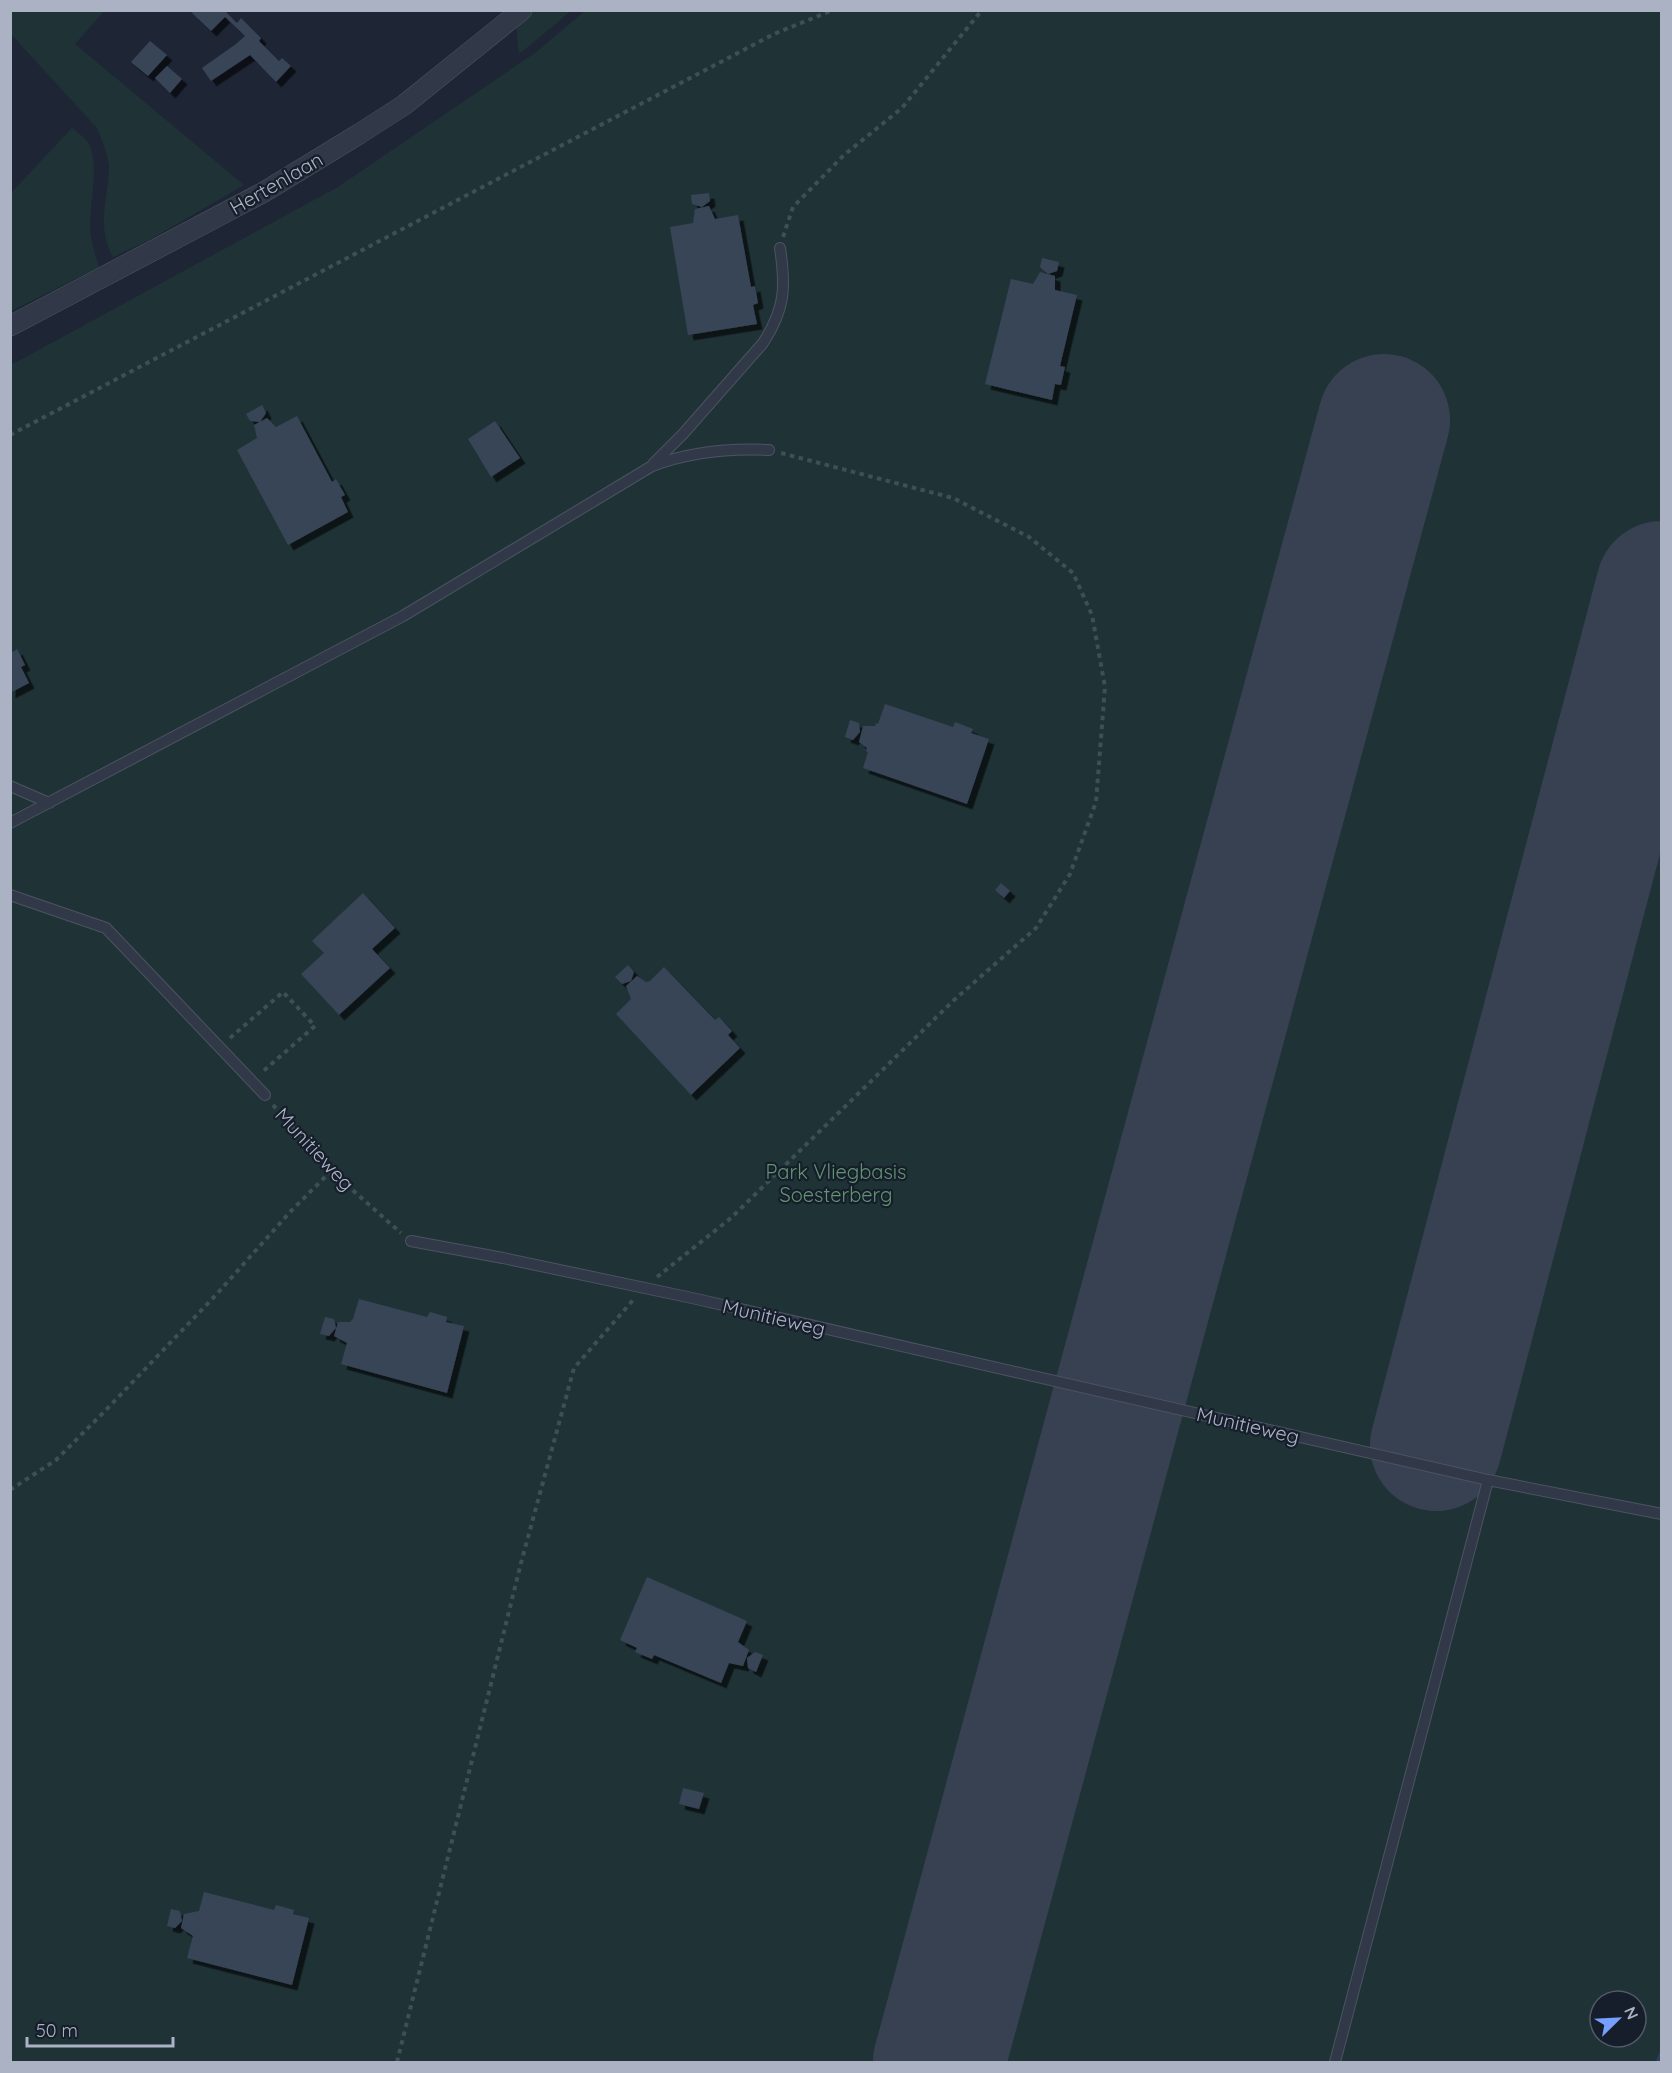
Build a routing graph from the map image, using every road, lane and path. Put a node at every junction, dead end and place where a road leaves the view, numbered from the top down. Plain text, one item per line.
1 (522, 10) edge
2 (833, 10) edge
3 (982, 10) edge
4 (780, 248) joint
5 (10, 326) edge
6 (10, 435) edge
7 (769, 450) joint
8 (652, 466) junction
9 (10, 786) edge
10 (49, 802) junction
11 (10, 823) edge
12 (10, 895) edge
13 (219, 1048) junction
14 (252, 1081) junction
15 (265, 1095) joint
16 (331, 1171) junction
17 (411, 1241) joint
18 (643, 1288) junction
19 (1488, 1480) junction
20 (10, 1490) edge
21 (1662, 1514) edge
22 (397, 2062) edge
23 (1335, 2062) edge

1 - 5 street, Hertenlaan
2 - 6 path
3 - 4 path
4 - 8 lane
7 - 8 lane
7 - 18 path
8 - 10 lane
9 - 10 lane
10 - 11 lane
12 - 13 lane, Munitieweg
13 - 14 lane, Munitieweg
13 - 14 path
14 - 15 lane, Munitieweg
15 - 16 path, Munitieweg
16 - 17 path, Munitieweg
16 - 20 path
17 - 18 lane, Munitieweg
18 - 19 lane, Munitieweg
18 - 22 path
19 - 21 lane, Munitieweg
19 - 23 lane

